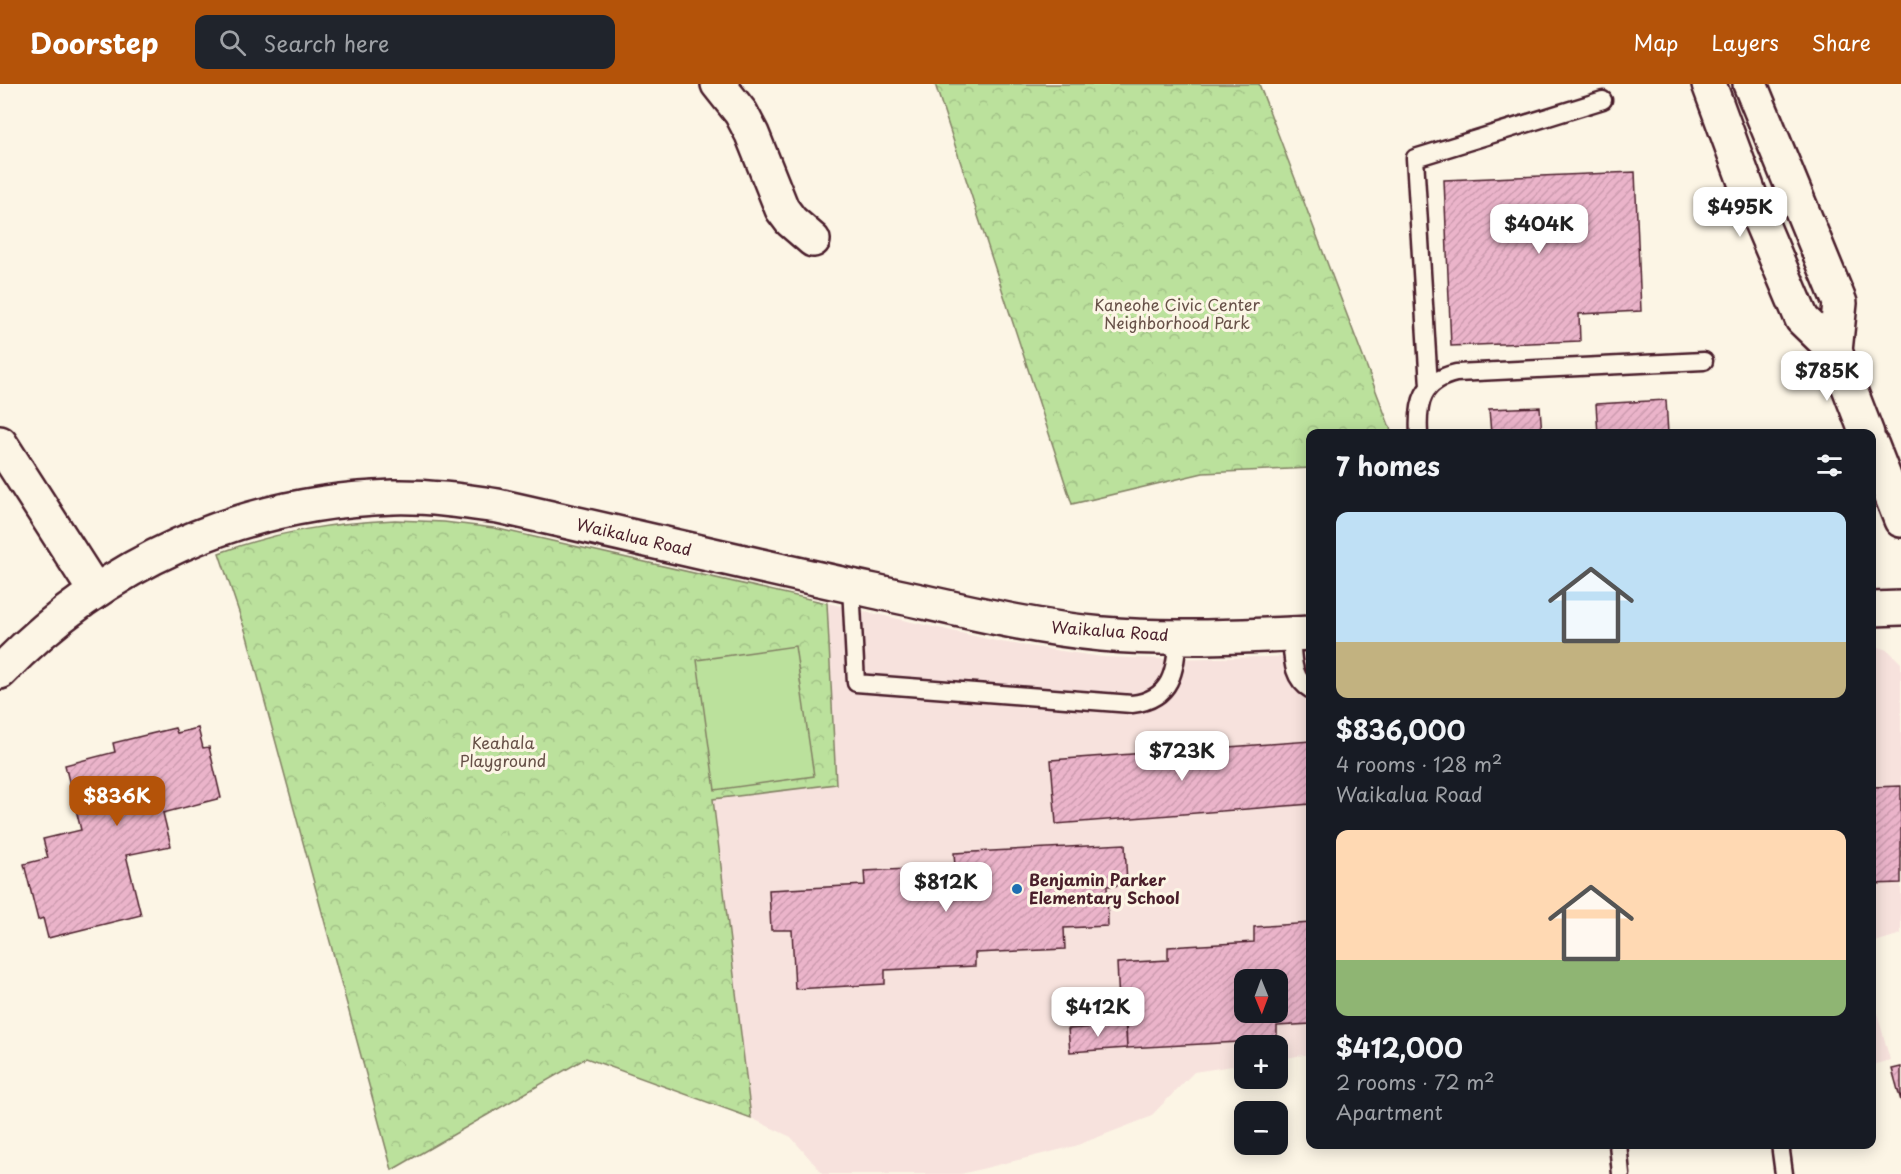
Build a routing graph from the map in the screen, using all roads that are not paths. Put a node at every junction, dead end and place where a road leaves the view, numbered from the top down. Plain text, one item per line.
1 (718, 84) edge
2 (1709, 84) edge
3 (1749, 84) edge
4 (1604, 100) dead end
5 (813, 240) dead end
6 (1834, 351) junction
7 (1704, 361) dead end
8 (1429, 386) junction
9 (1419, 429) edge
10 (1865, 429) edge
11 (0, 443) edge
12 (1876, 456) edge
13 (1901, 520) edge
14 (851, 586) junction
15 (95, 591) junction
16 (1901, 608) edge
17 (1876, 609) edge
18 (1301, 633) edge
19 (1178, 636) junction
20 (0, 672) edge
21 (1306, 687) edge
22 (1618, 1149) edge
23 (1781, 1149) edge
24 (1621, 1174) edge
25 (1784, 1174) edge

1 - 5 street
2 - 6 street
3 - 6 street
4 - 8 lane
6 - 10 street
7 - 8 lane
8 - 9 lane
11 - 15 street
12 - 13 street
14 - 15 street, Waikalua Road
14 - 19 street, Waikalua Road
14 - 19 lane
15 - 20 street, Waikalua Road
16 - 17 street
18 - 19 street, Waikalua Road
18 - 21 lane
22 - 24 lane
23 - 25 lane

